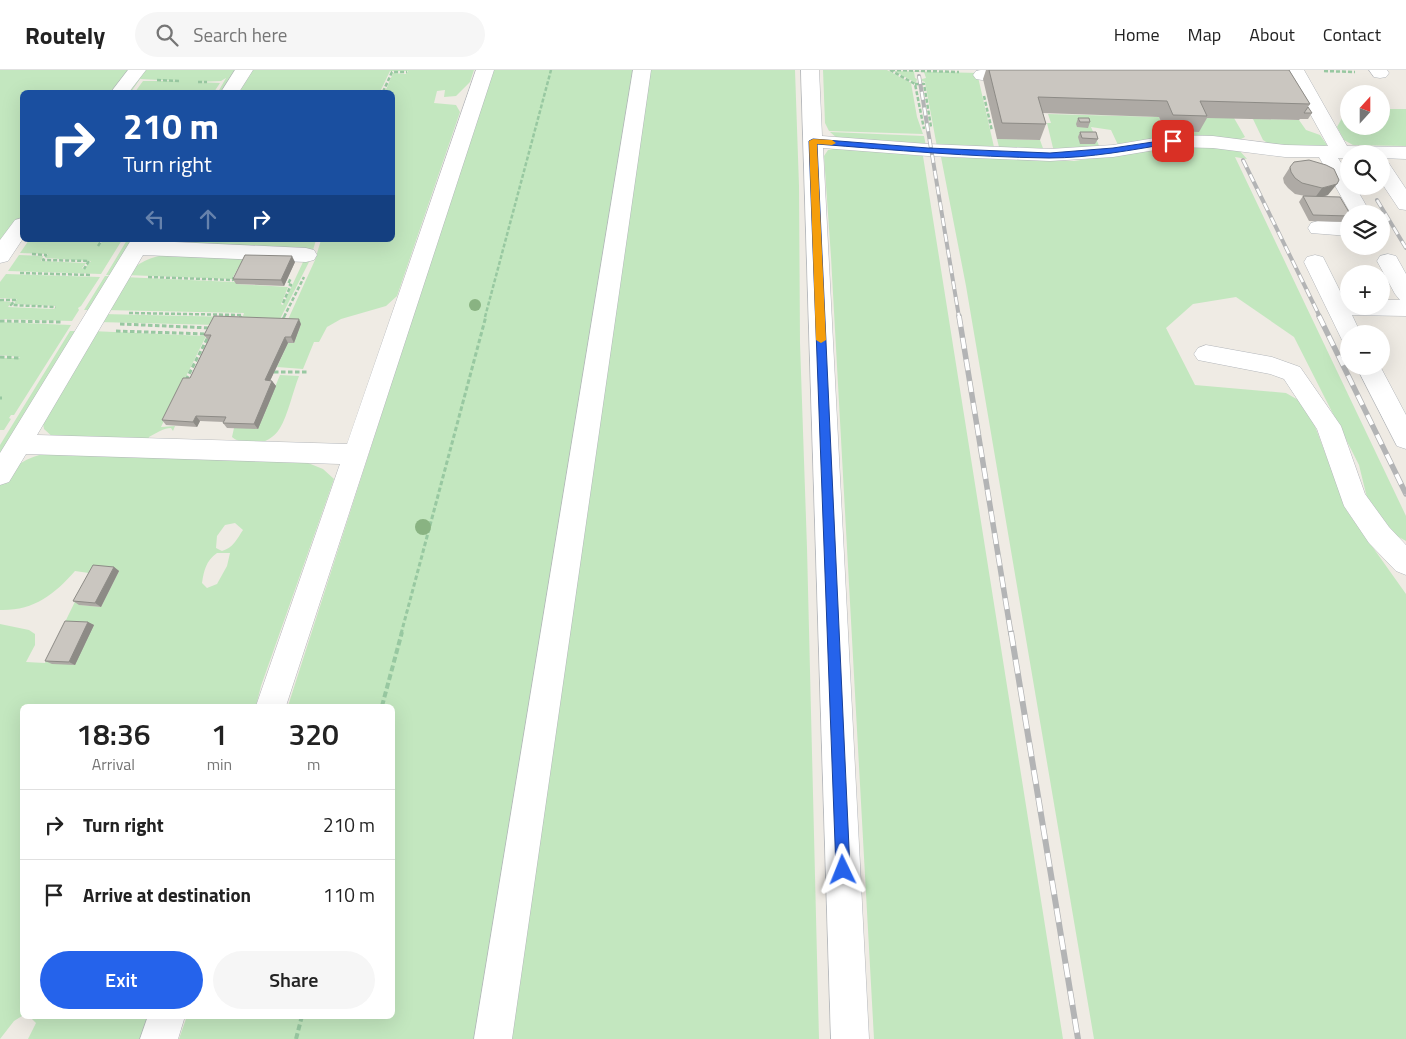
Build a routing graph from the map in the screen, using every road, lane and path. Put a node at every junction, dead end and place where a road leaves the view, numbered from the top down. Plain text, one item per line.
1 (136, 70) edge
2 (244, 70) edge
3 (485, 70) edge
4 (551, 70) edge
5 (642, 70) edge
6 (810, 70) edge
7 (890, 70) edge
8 (1084, 70) edge
9 (1295, 70) edge
10 (1379, 71) edge
11 (407, 72) dead end
12 (983, 75) junction
13 (915, 84) junction
14 (121, 90) edge
15 (231, 90) edge
16 (383, 90) edge
17 (813, 141) junction
18 (931, 150) junction
19 (996, 152) junction
20 (1333, 152) junction
21 (1340, 153) edge
22 (1406, 153) edge
23 (1390, 155) edge
24 (1390, 179) edge
25 (1406, 204) edge
26 (1357, 205) edge
27 (20, 228) edge
28 (1318, 228) dead end
29 (1340, 229) edge
30 (101, 242) edge
31 (139, 244) edge
32 (98, 246) dead end
33 (27, 254) dead end
34 (0, 256) edge
35 (1388, 261) dead end
36 (1315, 262) dead end
37 (305, 266) joint
38 (84, 269) dead end
39 (237, 270) edge
40 (14, 272) dead end
41 (93, 275) dead end
42 (120, 276) junction
43 (1406, 294) edge
44 (0, 300) edge
45 (56, 307) dead end
46 (1336, 307) junction
47 (1406, 308) edge
48 (0, 321) edge
49 (92, 322) junction
50 (238, 322) edge
51 (281, 324) edge
52 (1345, 325) edge
53 (215, 328) edge
54 (1206, 354) dead end
55 (0, 357) edge
56 (20, 358) dead end
57 (274, 372) edge
58 (310, 372) dead end
59 (1373, 375) edge
60 (185, 383) edge
61 (1406, 439) edge
62 (19, 444) junction
63 (355, 454) junction
64 (0, 475) edge
65 (1406, 563) edge
66 (272, 704) edge
67 (383, 704) edge
68 (166, 1019) edge
69 (301, 1019) edge
70 (159, 1039) edge
71 (296, 1039) edge
72 (493, 1039) edge
73 (850, 1039) edge

1 - 14 lane
2 - 15 lane
3 - 63 lane
4 - 67 path
5 - 72 lane
6 - 17 lane
7 - 12 path
7 - 13 path
8 - 12 lane
9 - 10 path
9 - 20 lane
11 - 16 path
12 - 19 path
13 - 18 path
13 - 18 path
17 - 18 lane
17 - 73 lane
18 - 19 lane
19 - 20 lane
20 - 21 lane
20 - 26 lane
22 - 23 lane
24 - 25 lane
27 - 34 lane
28 - 29 lane
30 - 32 path
31 - 37 lane
31 - 42 lane
33 - 38 path
35 - 43 lane
36 - 46 lane
37 - 51 path
39 - 42 path
40 - 41 path
42 - 49 lane
44 - 45 path
46 - 47 lane
46 - 52 lane
48 - 49 path
49 - 50 path
49 - 53 path
49 - 60 path
49 - 62 lane
54 - 65 lane
55 - 56 path
57 - 58 path
59 - 61 lane
62 - 63 lane
62 - 64 lane
63 - 66 lane
68 - 70 lane
69 - 71 path

